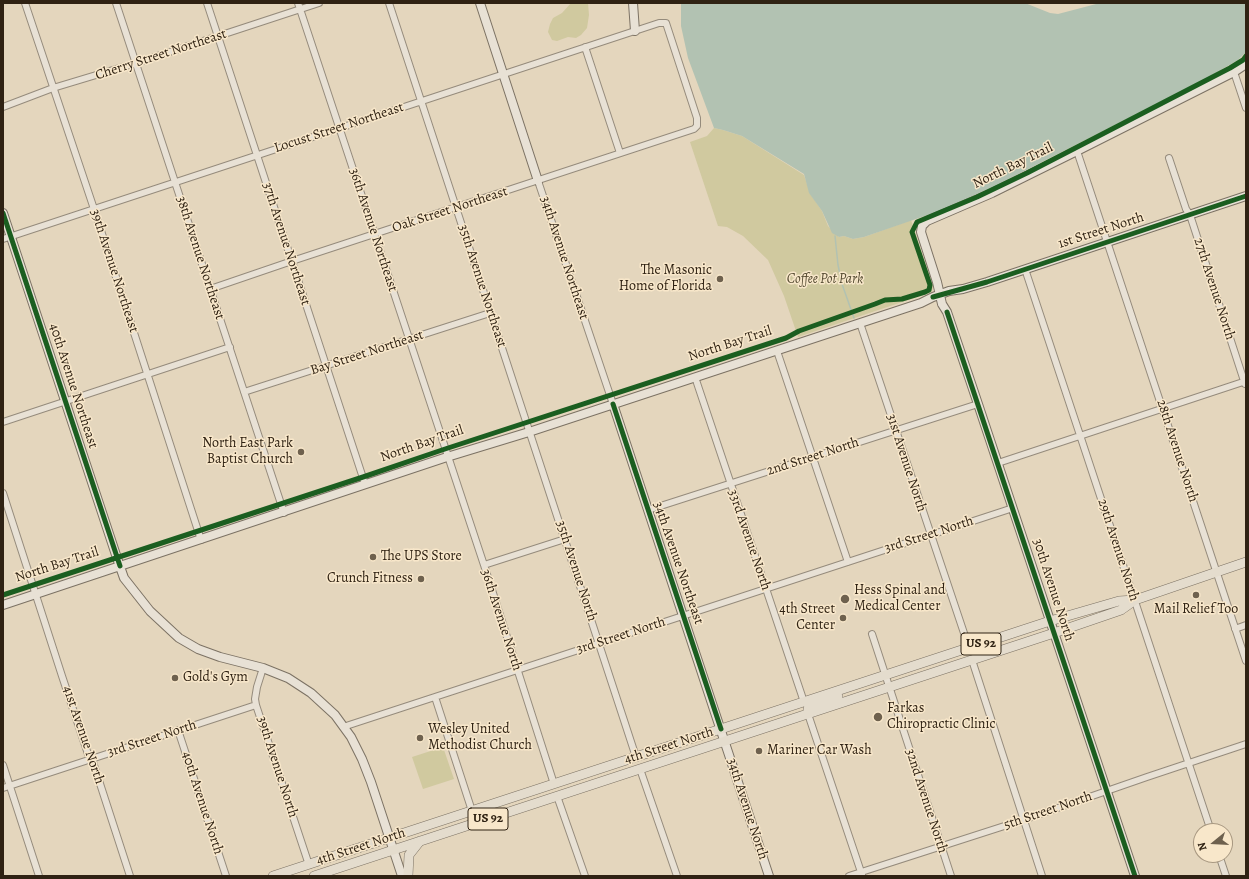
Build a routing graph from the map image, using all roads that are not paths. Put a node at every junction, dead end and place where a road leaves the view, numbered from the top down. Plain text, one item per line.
1 (25, 3) edge
2 (116, 3) edge
3 (207, 3) edge
4 (319, 3) edge
5 (389, 3) edge
6 (480, 3) edge
7 (633, 3) edge
8 (299, 6) edge
9 (635, 31) junction
10 (218, 37) junction
11 (585, 47) junction
12 (136, 63) junction
13 (1246, 64) edge
14 (1234, 72) junction
15 (504, 74) junction
16 (53, 88) junction
17 (421, 101) junction
18 (3, 107) edge
19 (1246, 108) edge
20 (339, 128) junction
21 (690, 131) joint
22 (1077, 151) junction
23 (620, 153) junction
24 (258, 155) junction
25 (1169, 158) dead end
26 (538, 181) junction
27 (175, 182) junction
28 (1246, 196) edge
29 (456, 208) junction
30 (94, 209) junction
31 (3, 213) edge
32 (1190, 215) junction
33 (374, 235) junction
34 (7, 238) edge
35 (1107, 242) junction
36 (292, 261) junction
37 (1025, 269) junction
38 (210, 289) junction
39 (942, 296) junction
40 (490, 313) junction
41 (860, 323) junction
42 (409, 340) junction
43 (230, 347) junction
44 (778, 351) junction
45 (326, 366) junction
46 (148, 375) junction
47 (695, 377) junction
48 (1246, 382) edge
49 (244, 392) junction
50 (65, 401) junction
51 (613, 404) junction
52 (978, 404) junction
53 (1162, 408) junction
54 (3, 422) edge
55 (895, 430) junction
56 (529, 432) junction
57 (1080, 436) junction
58 (447, 457) junction
59 (813, 457) junction
60 (998, 463) junction
61 (365, 484) junction
62 (730, 484) junction
63 (3, 493) edge
64 (1013, 508) junction
65 (648, 510) junction
66 (284, 513) junction
67 (930, 535) junction
68 (565, 539) junction
69 (201, 540) junction
70 (848, 562) junction
71 (1246, 562) edge
72 (484, 565) junction
73 (120, 566) junction
74 (1217, 573) junction
75 (766, 589) junction
76 (35, 594) junction
77 (1135, 600) junction
78 (3, 605) edge
79 (683, 616) junction
80 (1050, 621) junction
81 (1246, 625) edge
82 (1235, 629) junction
83 (1054, 633) junction
84 (872, 634) dead end
85 (599, 643) junction
86 (969, 648) junction
87 (972, 660) junction
88 (1246, 661) edge
89 (263, 668) junction
90 (517, 670) junction
91 (930, 674) junction
92 (886, 675) junction
93 (889, 687) junction
94 (843, 689) junction
95 (435, 697) junction
96 (804, 702) junction
97 (256, 705) junction
98 (808, 714) junction
99 (343, 727) junction
100 (721, 729) junction
101 (178, 730) junction
102 (724, 741) junction
103 (1246, 744) edge
104 (636, 757) junction
105 (92, 759) junction
106 (1189, 764) junction
107 (3, 765) edge
108 (640, 768) junction
109 (554, 784) junction
110 (10, 786) junction
111 (3, 788) edge
112 (1107, 791) junction
113 (520, 795) junction
114 (557, 796) junction
115 (472, 811) junction
116 (1023, 820) junction
117 (476, 823) junction
118 (1208, 823) edge
119 (390, 838) junction
120 (421, 841) junction
121 (941, 846) junction
122 (393, 850) junction
123 (1222, 863) edge
124 (309, 864) junction
125 (861, 874) edge
126 (39, 876) edge
127 (130, 876) edge
128 (226, 876) edge
129 (273, 876) edge
130 (292, 876) edge
131 (314, 876) edge
132 (402, 876) edge
133 (408, 876) edge
134 (585, 876) edge
135 (677, 876) edge
136 (769, 876) edge
137 (849, 876) edge
138 (951, 876) edge
139 (1042, 876) edge
140 (1135, 876) edge
141 (1226, 876) edge

1 - 16 street, 39th Avenue Northeast
2 - 12 street, 38th Avenue Northeast
3 - 10 street, 37th Avenue Northeast
4 - 8 street, Cherry Street Northeast
5 - 17 street, 35th Avenue Northeast
6 - 15 street, 34th Avenue Northeast
7 - 9 street
8 - 10 street, Cherry Street Northeast
8 - 20 street, 36th Avenue Northeast
9 - 11 street, Locust Street Northeast
9 - 21 street, Locust Street Northeast
10 - 12 street, Cherry Street Northeast
10 - 24 street, 37th Avenue Northeast
11 - 15 street, Locust Street Northeast
11 - 23 street
12 - 16 street, Cherry Street Northeast
12 - 27 street, 38th Avenue Northeast
13 - 14 street
14 - 19 street
14 - 22 street
15 - 17 street, Locust Street Northeast
15 - 26 street, 34th Avenue Northeast
16 - 18 street, Cherry Street Northeast
16 - 30 street, 39th Avenue Northeast
17 - 20 street, Locust Street Northeast
17 - 29 street, 35th Avenue Northeast
20 - 24 street, Locust Street Northeast
20 - 33 street, 36th Avenue Northeast
21 - 23 street, Oak Street Northeast
22 - 35 street, 28th Avenue North
22 - 39 street
23 - 26 street, Oak Street Northeast
24 - 27 street, Locust Street Northeast
24 - 36 street, 37th Avenue Northeast
25 - 32 street, 27th Avenue North
26 - 29 street, Oak Street Northeast
26 - 51 street, 34th Avenue Northeast
27 - 30 street, Locust Street Northeast
27 - 38 street, 38th Avenue Northeast
28 - 32 street, 1st Street North
29 - 33 street, Oak Street Northeast
29 - 40 street, 35th Avenue Northeast
30 - 34 street, Locust Street Northeast
30 - 46 street, 39th Avenue Northeast
31 - 34 street, 40th Avenue Northeast
32 - 35 street, 1st Street North
32 - 48 street, 27th Avenue North
33 - 36 street, Oak Street Northeast
33 - 42 street, 36th Avenue Northeast
34 - 50 street, 40th Avenue Northeast
35 - 37 street, 1st Street North
35 - 53 street, 28th Avenue North
36 - 38 street, Oak Street Northeast
36 - 45 street, 37th Avenue Northeast
37 - 39 street, 1st Street North
37 - 57 street, 29th Avenue North
38 - 43 street, 38th Avenue Northeast
39 - 41 street, 1st Street North
39 - 52 street, 30th Avenue North
40 - 42 street, Bay Street Northeast
40 - 56 street, 35th Avenue Northeast
41 - 44 street, 1st Street North
41 - 55 street, 31st Avenue North
42 - 45 street, Bay Street Northeast
42 - 58 street, 36th Avenue Northeast
43 - 46 street
43 - 49 street, 38th Avenue Northeast
44 - 47 street, 1st Street North
44 - 59 street
45 - 49 street, Bay Street Northeast
45 - 61 street, 37th Avenue Northeast
46 - 50 street
46 - 69 street, 39th Avenue Northeast
47 - 51 street, 1st Street North
47 - 62 street, 33rd Avenue North
48 - 53 street
49 - 66 street, 38th Avenue Northeast
50 - 54 street
50 - 73 street, 40th Avenue Northeast
51 - 56 street, 1st Street North
51 - 65 street, 34th Avenue Northeast
52 - 55 street, 2nd Street North
52 - 60 street, 30th Avenue North
53 - 57 street
53 - 74 street, 28th Avenue North
55 - 59 street, 2nd Street North
55 - 67 street, 31st Avenue North
56 - 58 street, 1st Street North
56 - 68 street, 35th Avenue North
57 - 60 street
57 - 77 street, 29th Avenue North
58 - 61 street, 1st Street North
58 - 72 street, 36th Avenue North
59 - 62 street, 2nd Street North
59 - 70 street
60 - 64 street, 30th Avenue North
61 - 66 street, 1st Street North
62 - 65 street, 2nd Street North
62 - 75 street, 33rd Avenue North
63 - 76 street, 41st Avenue North
64 - 67 street, 3rd Street North
64 - 80 street, 30th Avenue North
65 - 79 street, 34th Avenue Northeast
66 - 69 street, 1st Street North
67 - 70 street, 3rd Street North
67 - 86 street, 31st Avenue North
68 - 72 street
68 - 85 street, 35th Avenue North
69 - 73 street, 1st Street North
70 - 75 street, 3rd Street North
71 - 74 main road, 4th Street North / US 92
72 - 90 street, 36th Avenue North
73 - 76 street, 1st Street North
73 - 89 street
74 - 77 main road, 4th Street North / US 92
74 - 82 street, 28th Avenue North
75 - 79 street, 3rd Street North
75 - 96 street, 33rd Avenue North
76 - 78 street, 1st Street North
76 - 105 street, 41st Avenue North
77 - 80 main road, 4th Street North / US 92
77 - 83 main road, 4th Street North / US 92
77 - 106 street, 29th Avenue North
79 - 85 street, 3rd Street North
79 - 100 street, 34th Avenue Northeast
80 - 83 street, 30th Avenue North
80 - 86 main road, 4th Street North / US 92
81 - 82 street
82 - 88 street, 28th Avenue North
83 - 87 main road, 4th Street North / US 92
83 - 112 street, 30th Avenue North
84 - 92 street, 32nd Avenue North
85 - 90 street, 3rd Street North
85 - 104 street, 35th Avenue North
86 - 91 main road
86 - 92 main road, 4th Street North / US 92
87 - 91 main road, 4th Street North / US 92
87 - 116 street
89 - 97 street, 39th Avenue North
89 - 99 street
90 - 95 street, 3rd Street North
90 - 109 street, 36th Avenue North
91 - 93 main road, 4th Street North / US 92
92 - 93 street, 32nd Avenue North
92 - 94 main road, 4th Street North / US 92
93 - 98 main road, 4th Street North / US 92
93 - 121 street, 32nd Avenue North
94 - 96 main road, 4th Street North / US 92
94 - 98 main road
95 - 99 street, 3rd Street North
95 - 115 street
96 - 100 main road, 4th Street North / US 92
97 - 101 street, 3rd Street North
97 - 124 street, 39th Avenue North
98 - 102 main road, 4th Street North / US 92
98 - 125 street
99 - 119 street
100 - 102 street, 34th Avenue Northeast
100 - 104 main road, 4th Street North / US 92
101 - 105 street, 3rd Street North
101 - 128 street, 40th Avenue North
102 - 108 main road, 4th Street North / US 92
102 - 136 street, 34th Avenue North
103 - 106 street, 5th Street North
104 - 109 main road, 4th Street North / US 92
104 - 114 main road
105 - 110 street, 3rd Street North
105 - 127 street, 41st Avenue North
106 - 112 street, 5th Street North
106 - 118 street, 29th Avenue North
107 - 110 street
108 - 114 main road, 4th Street North / US 92
108 - 135 street
109 - 113 main road, 4th Street North / US 92
110 - 111 street, 3rd Street North
110 - 126 street
112 - 116 street, 5th Street North
112 - 140 street, 30th Avenue North
113 - 115 main road, 4th Street North / US 92
113 - 117 main road
114 - 117 main road, 4th Street North / US 92
114 - 134 street
115 - 119 main road, 4th Street North / US 92
116 - 121 street, 5th Street North
116 - 139 street
117 - 120 main road, 4th Street North / US 92
119 - 122 street
119 - 124 main road, 4th Street North / US 92
120 - 122 main road, 4th Street North / US 92
120 - 133 main road
121 - 125 street, 5th Street North
121 - 138 street, 32nd Avenue North
122 - 131 main road, 4th Street North / US 92
122 - 132 street
123 - 141 street
124 - 129 main road, 4th Street North / US 92
124 - 130 main road
125 - 137 street, 5th Street North

